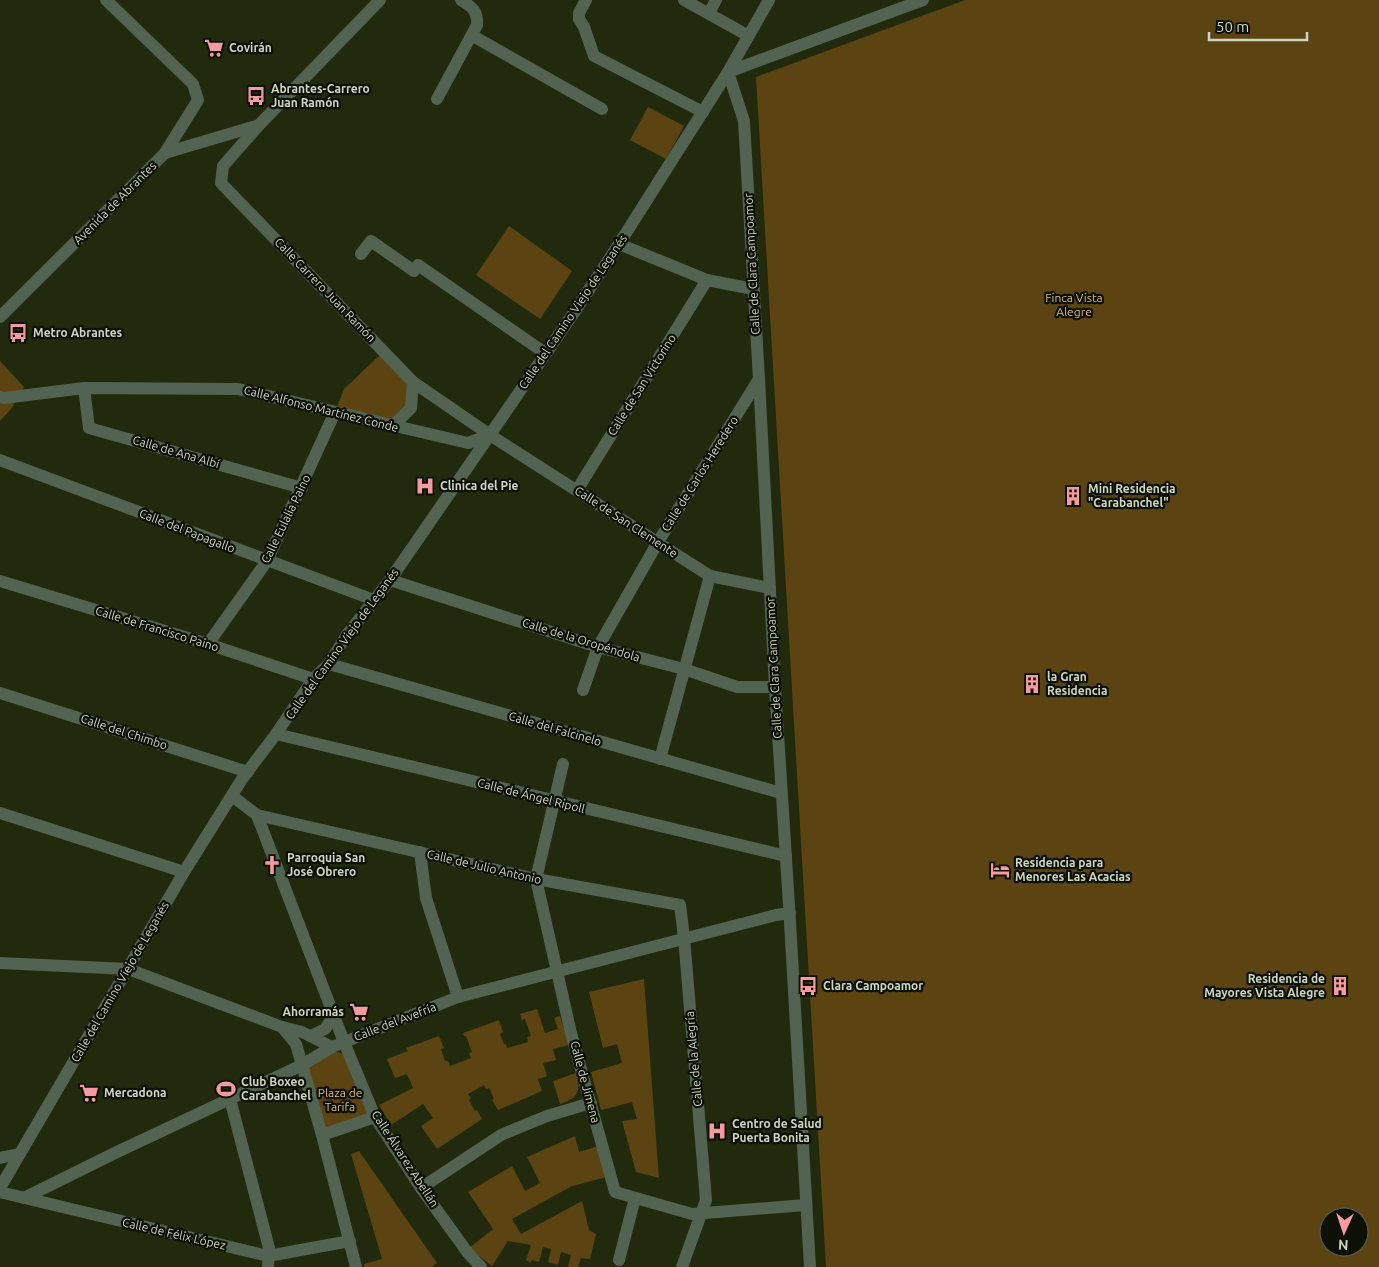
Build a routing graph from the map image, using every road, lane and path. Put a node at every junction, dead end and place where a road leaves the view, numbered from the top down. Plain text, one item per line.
1 (106, 0) edge
2 (380, 0) edge
3 (461, 0) edge
4 (586, 0) edge
5 (684, 0) edge
6 (716, 0) edge
7 (768, 0) edge
8 (892, 0) edge
9 (923, 0) edge
10 (905, 7) junction
11 (709, 13) junction
12 (748, 35) junction
13 (473, 36) junction
14 (728, 72) junction
15 (437, 99) dead end
16 (602, 109) dead end
17 (703, 112) junction
18 (259, 125) junction
19 (165, 153) junction
20 (619, 244) junction
21 (362, 254) dead end
22 (707, 280) junction
23 (753, 289) junction
24 (0, 317) edge
25 (545, 353) junction
26 (759, 380) junction
27 (413, 382) junction
28 (84, 388) junction
29 (0, 397) edge
30 (335, 412) junction
31 (393, 426) junction
32 (490, 435) junction
33 (0, 460) edge
34 (302, 488) junction
35 (576, 490) junction
36 (658, 542) junction
37 (267, 561) junction
38 (710, 576) junction
39 (390, 580) junction
40 (0, 581) edge
41 (770, 588) junction
42 (374, 600) junction
43 (208, 644) junction
44 (598, 647) junction
45 (329, 664) junction
46 (684, 669) junction
47 (313, 680) junction
48 (775, 687) junction
49 (583, 690) dead end
50 (0, 692) edge
51 (276, 734) junction
52 (660, 759) junction
53 (563, 764) dead end
54 (248, 772) junction
55 (781, 792) junction
56 (232, 796) junction
57 (553, 802) junction
58 (0, 813) edge
59 (257, 815) junction
60 (420, 852) junction
61 (786, 856) junction
62 (184, 872) junction
63 (536, 879) junction
64 (790, 913) junction
65 (684, 938) junction
66 (0, 963) edge
67 (128, 969) junction
68 (556, 972) junction
69 (458, 997) junction
70 (334, 1015) junction
71 (282, 1027) junction
72 (311, 1036) junction
73 (338, 1044) junction
74 (302, 1065) junction
75 (230, 1099) junction
76 (590, 1103) junction
77 (375, 1117) junction
78 (322, 1136) junction
79 (19, 1154) junction
80 (0, 1158) edge
81 (0, 1188) edge
82 (422, 1188) junction
83 (0, 1192) edge
84 (24, 1198) junction
85 (635, 1198) junction
86 (806, 1205) junction
87 (701, 1213) junction
88 (350, 1241) junction
89 (619, 1260) dead end
90 (268, 1261) edge
91 (356, 1267) edge
92 (481, 1267) edge
93 (682, 1267) edge
94 (810, 1267) edge

1 - 19 street
2 - 18 street, Avenida de Abrantes
3 - 13 street
4 - 17 street
5 - 11 street
6 - 11 street
7 - 12 street, Calle del Camino Viejo de Leganés
8 - 10 street
9 - 10 street
10 - 14 street
11 - 12 street
12 - 14 street, Calle del Camino Viejo de Leganés
13 - 15 street
13 - 16 street
14 - 17 street, Calle del Camino Viejo de Leganés
14 - 23 street, Calle de Clara Campoamor
17 - 20 street, Calle del Camino Viejo de Leganés
18 - 19 street, Avenida de Abrantes
18 - 27 street, Calle Carrero Juan Ramón
19 - 24 street, Avenida de Abrantes
20 - 22 street
20 - 25 street, Calle del Camino Viejo de Leganés
21 - 25 street
22 - 23 street
22 - 35 street, Calle de San Victorino
23 - 26 street, Calle de Clara Campoamor
25 - 32 street, Calle del Camino Viejo de Leganés
26 - 36 street, Calle de Carlos Heredero
26 - 41 street, Calle de Clara Campoamor
27 - 31 street
27 - 32 street, Calle Carrero Juan Ramón
28 - 29 street, Calle Alfonso Martínez Conde
28 - 30 street, Calle Alfonso Martínez Conde
28 - 34 street, Calle de Ana Albí
30 - 31 street, Calle Alfonso Martínez Conde
30 - 34 street, Calle Eulalia Paino
31 - 32 street, Calle Alfonso Martínez Conde
32 - 35 street, Calle de San Clemente
32 - 39 street, Calle del Camino Viejo de Leganés
33 - 37 street, Calle del Papagallo
34 - 37 street, Calle Eulalia Paino
35 - 36 street, Calle de San Clemente
36 - 38 street, Calle de San Clemente
36 - 44 street, Calle de Carlos Heredero
37 - 42 street, Calle del Papagallo
37 - 43 street, Calle Eulalia Paino
38 - 41 street, Calle de San Clemente
38 - 46 street
39 - 42 street, Calle del Camino Viejo de Leganés
39 - 44 street, Calle de la Oropéndola
40 - 43 street, Calle de Francisco Paino
41 - 48 street, Calle de Clara Campoamor
42 - 45 street, Calle del Camino Viejo de Leganés
43 - 47 street, Calle de Francisco Paino
44 - 46 street, Calle de la Oropéndola
44 - 49 street, Calle de Carlos Heredero
45 - 47 street, Calle del Camino Viejo de Leganés
45 - 52 street, Calle del Falcinelo
46 - 48 street, Calle de la Oropéndola
46 - 52 street
47 - 51 street, Calle del Camino Viejo de Leganés
48 - 55 street, Calle de Clara Campoamor
50 - 54 street, Calle del Chimbo
51 - 54 street, Calle del Camino Viejo de Leganés
51 - 57 street, Calle de Ángel Ripoll
52 - 55 street, Calle del Falcinelo
53 - 57 street
54 - 56 street, Calle del Camino Viejo de Leganés
55 - 61 street, Calle de Clara Campoamor
56 - 59 street
56 - 62 street, Calle del Camino Viejo de Leganés
57 - 61 street, Calle de Ángel Ripoll
57 - 63 street
58 - 62 street
59 - 60 street, Calle de Julio Antonio
59 - 70 street, Calle Álvarez Abellán
60 - 63 street, Calle de Julio Antonio
60 - 69 street
61 - 64 street, Calle de Clara Campoamor
62 - 67 street, Calle del Camino Viejo de Leganés
63 - 65 street, Calle de Julio Antonio
63 - 68 street, Calle de Jimena
64 - 65 street, Calle del Avefría
64 - 86 street, Calle de Clara Campoamor
65 - 68 street, Calle del Avefría
65 - 87 street, Calle de la Alegría
66 - 67 street
67 - 71 street
67 - 79 street, Calle del Camino Viejo de Leganés
68 - 69 street, Calle del Avefría
68 - 76 street, Calle de Jimena
69 - 73 street, Calle del Avefría
70 - 72 street
70 - 73 street, Calle Álvarez Abellán
71 - 72 street
71 - 74 street
72 - 73 street
73 - 74 street, Calle del Avefría
73 - 77 street, Calle Álvarez Abellán
74 - 75 street, Calle del Avefría
74 - 78 street
75 - 84 street, Calle del Avefría
75 - 90 street
76 - 82 street
76 - 85 street, Calle de Jimena
77 - 78 street
77 - 82 street, Calle Álvarez Abellán
78 - 88 street
79 - 80 street
79 - 81 street, Calle del Camino Viejo de Leganés
82 - 92 street, Calle Álvarez Abellán
83 - 84 street, Calle de Félix López
84 - 90 street, Calle de Félix López
85 - 87 street
85 - 89 street
86 - 87 street
86 - 94 street, Calle de Clara Campoamor
87 - 93 street, Calle de la Alegría
88 - 90 street, Calle de Félix López
88 - 91 street

